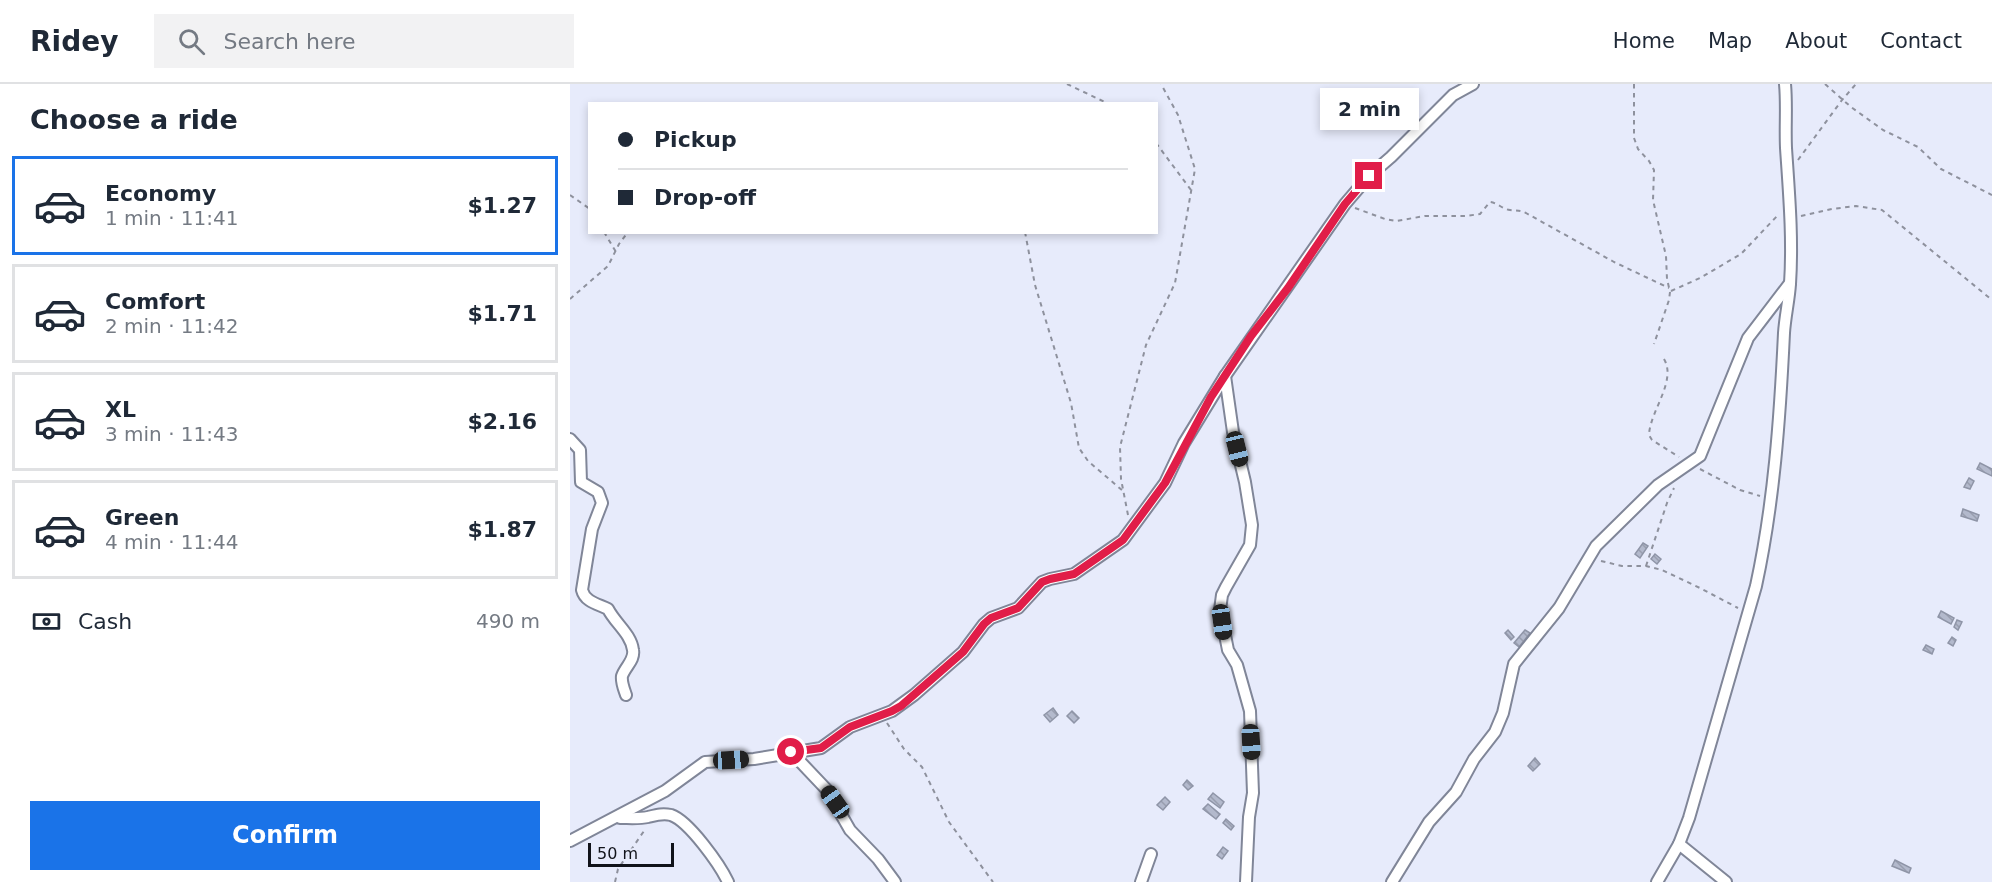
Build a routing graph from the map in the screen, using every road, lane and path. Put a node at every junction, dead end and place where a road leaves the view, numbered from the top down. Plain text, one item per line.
1 (1067, 84) edge
2 (1161, 84) edge
3 (1473, 84) edge
4 (1634, 84) edge
5 (1785, 84) edge
6 (1825, 84) edge
7 (1856, 84) edge
8 (1842, 100) junction
9 (1105, 102) edge
10 (1158, 146) edge
11 (1788, 173) junction
12 (1191, 189) junction
13 (570, 195) edge
14 (1992, 195) edge
15 (1790, 200) junction
16 (1345, 204) junction
17 (588, 208) edge
18 (1791, 219) junction
19 (605, 234) edge
20 (627, 234) edge
21 (1025, 234) edge
22 (616, 252) junction
23 (1790, 283) junction
24 (1670, 290) junction
25 (570, 299) edge
26 (1992, 300) edge
27 (1654, 344) dead end
28 (1664, 359) dead end
29 (1225, 376) junction
30 (570, 439) edge
31 (1689, 464) junction
32 (1675, 486) dead end
33 (1123, 491) junction
34 (1772, 499) junction
35 (1131, 529) junction
36 (1589, 558) junction
37 (1646, 566) junction
38 (1747, 613) junction
39 (626, 695) dead end
40 (881, 715) junction
41 (791, 752) junction
42 (658, 814) junction
43 (617, 818) junction
44 (570, 841) edge
45 (1679, 844) junction
46 (1151, 854) dead end
47 (615, 882) edge
48 (728, 882) edge
49 (895, 882) edge
50 (993, 882) edge
51 (1141, 882) edge
52 (1246, 882) edge
53 (1392, 882) edge
54 (1657, 882) edge
55 (1726, 882) edge

1 - 9 path
2 - 12 path
3 - 16 street
4 - 24 path
5 - 11 street
6 - 8 path
7 - 8 path
8 - 11 path
8 - 14 path
10 - 12 path
11 - 15 street
12 - 33 path
13 - 17 path
15 - 18 street
15 - 24 path
16 - 24 path
16 - 29 street
18 - 23 street
18 - 26 path
19 - 22 path
20 - 22 path
21 - 33 path
22 - 25 path
23 - 31 street
23 - 34 street
24 - 27 path
28 - 31 path
29 - 35 street
29 - 52 street
30 - 39 street
31 - 34 path
31 - 36 street
32 - 37 path
33 - 35 path
34 - 38 street
35 - 40 street
36 - 37 path
36 - 53 street
37 - 38 path
38 - 45 street
40 - 41 street
40 - 50 path
41 - 43 street
41 - 49 street
42 - 43 street
42 - 47 path
42 - 48 street
43 - 44 street
45 - 54 street
45 - 55 street
46 - 51 street

